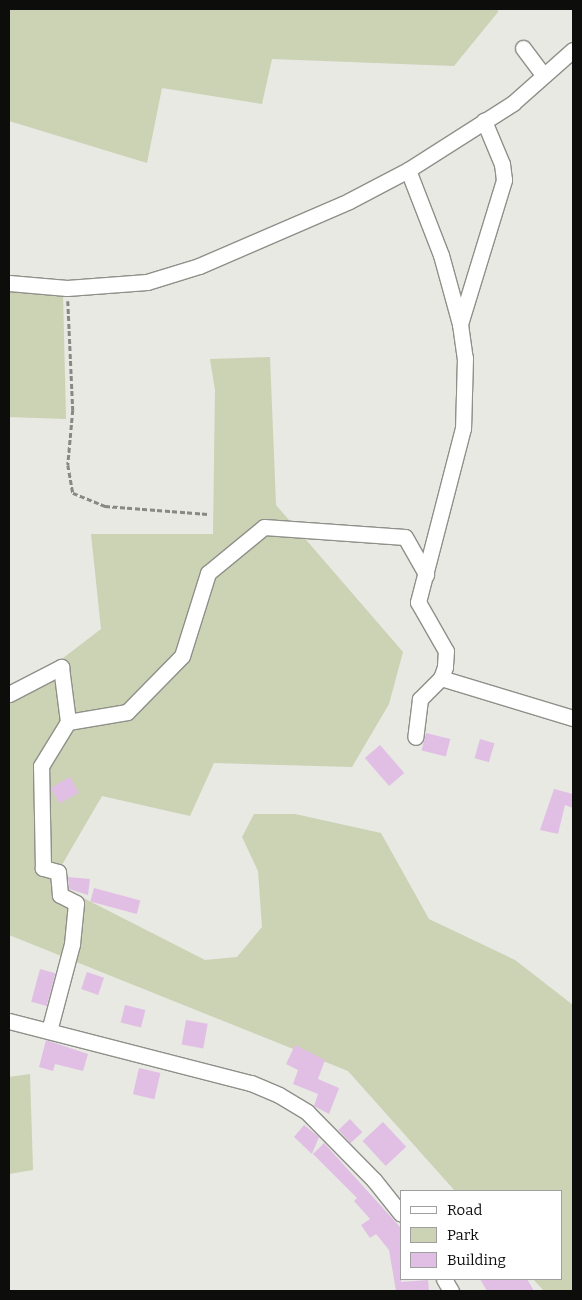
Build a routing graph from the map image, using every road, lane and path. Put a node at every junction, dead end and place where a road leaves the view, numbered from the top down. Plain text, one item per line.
1 (523, 48) dead end
2 (573, 50) edge
3 (543, 75) junction
4 (484, 122) junction
5 (408, 170) junction
6 (9, 283) edge
7 (67, 288) junction
8 (460, 324) junction
9 (208, 514) dead end
10 (426, 574) junction
11 (441, 678) junction
12 (9, 694) edge
13 (573, 718) edge
14 (68, 722) junction
15 (415, 737) dead end
16 (9, 1021) edge
17 (49, 1031) junction
18 (400, 1213) edge
19 (445, 1280) edge
20 (451, 1291) edge

1 - 3 street
2 - 3 street
3 - 4 street
4 - 5 street
4 - 8 street
5 - 7 street
5 - 8 street
6 - 7 street
7 - 9 path
8 - 10 street
10 - 11 street
10 - 14 street
11 - 13 street
11 - 15 street
12 - 14 street
14 - 17 street
16 - 17 street
17 - 18 street
19 - 20 street

